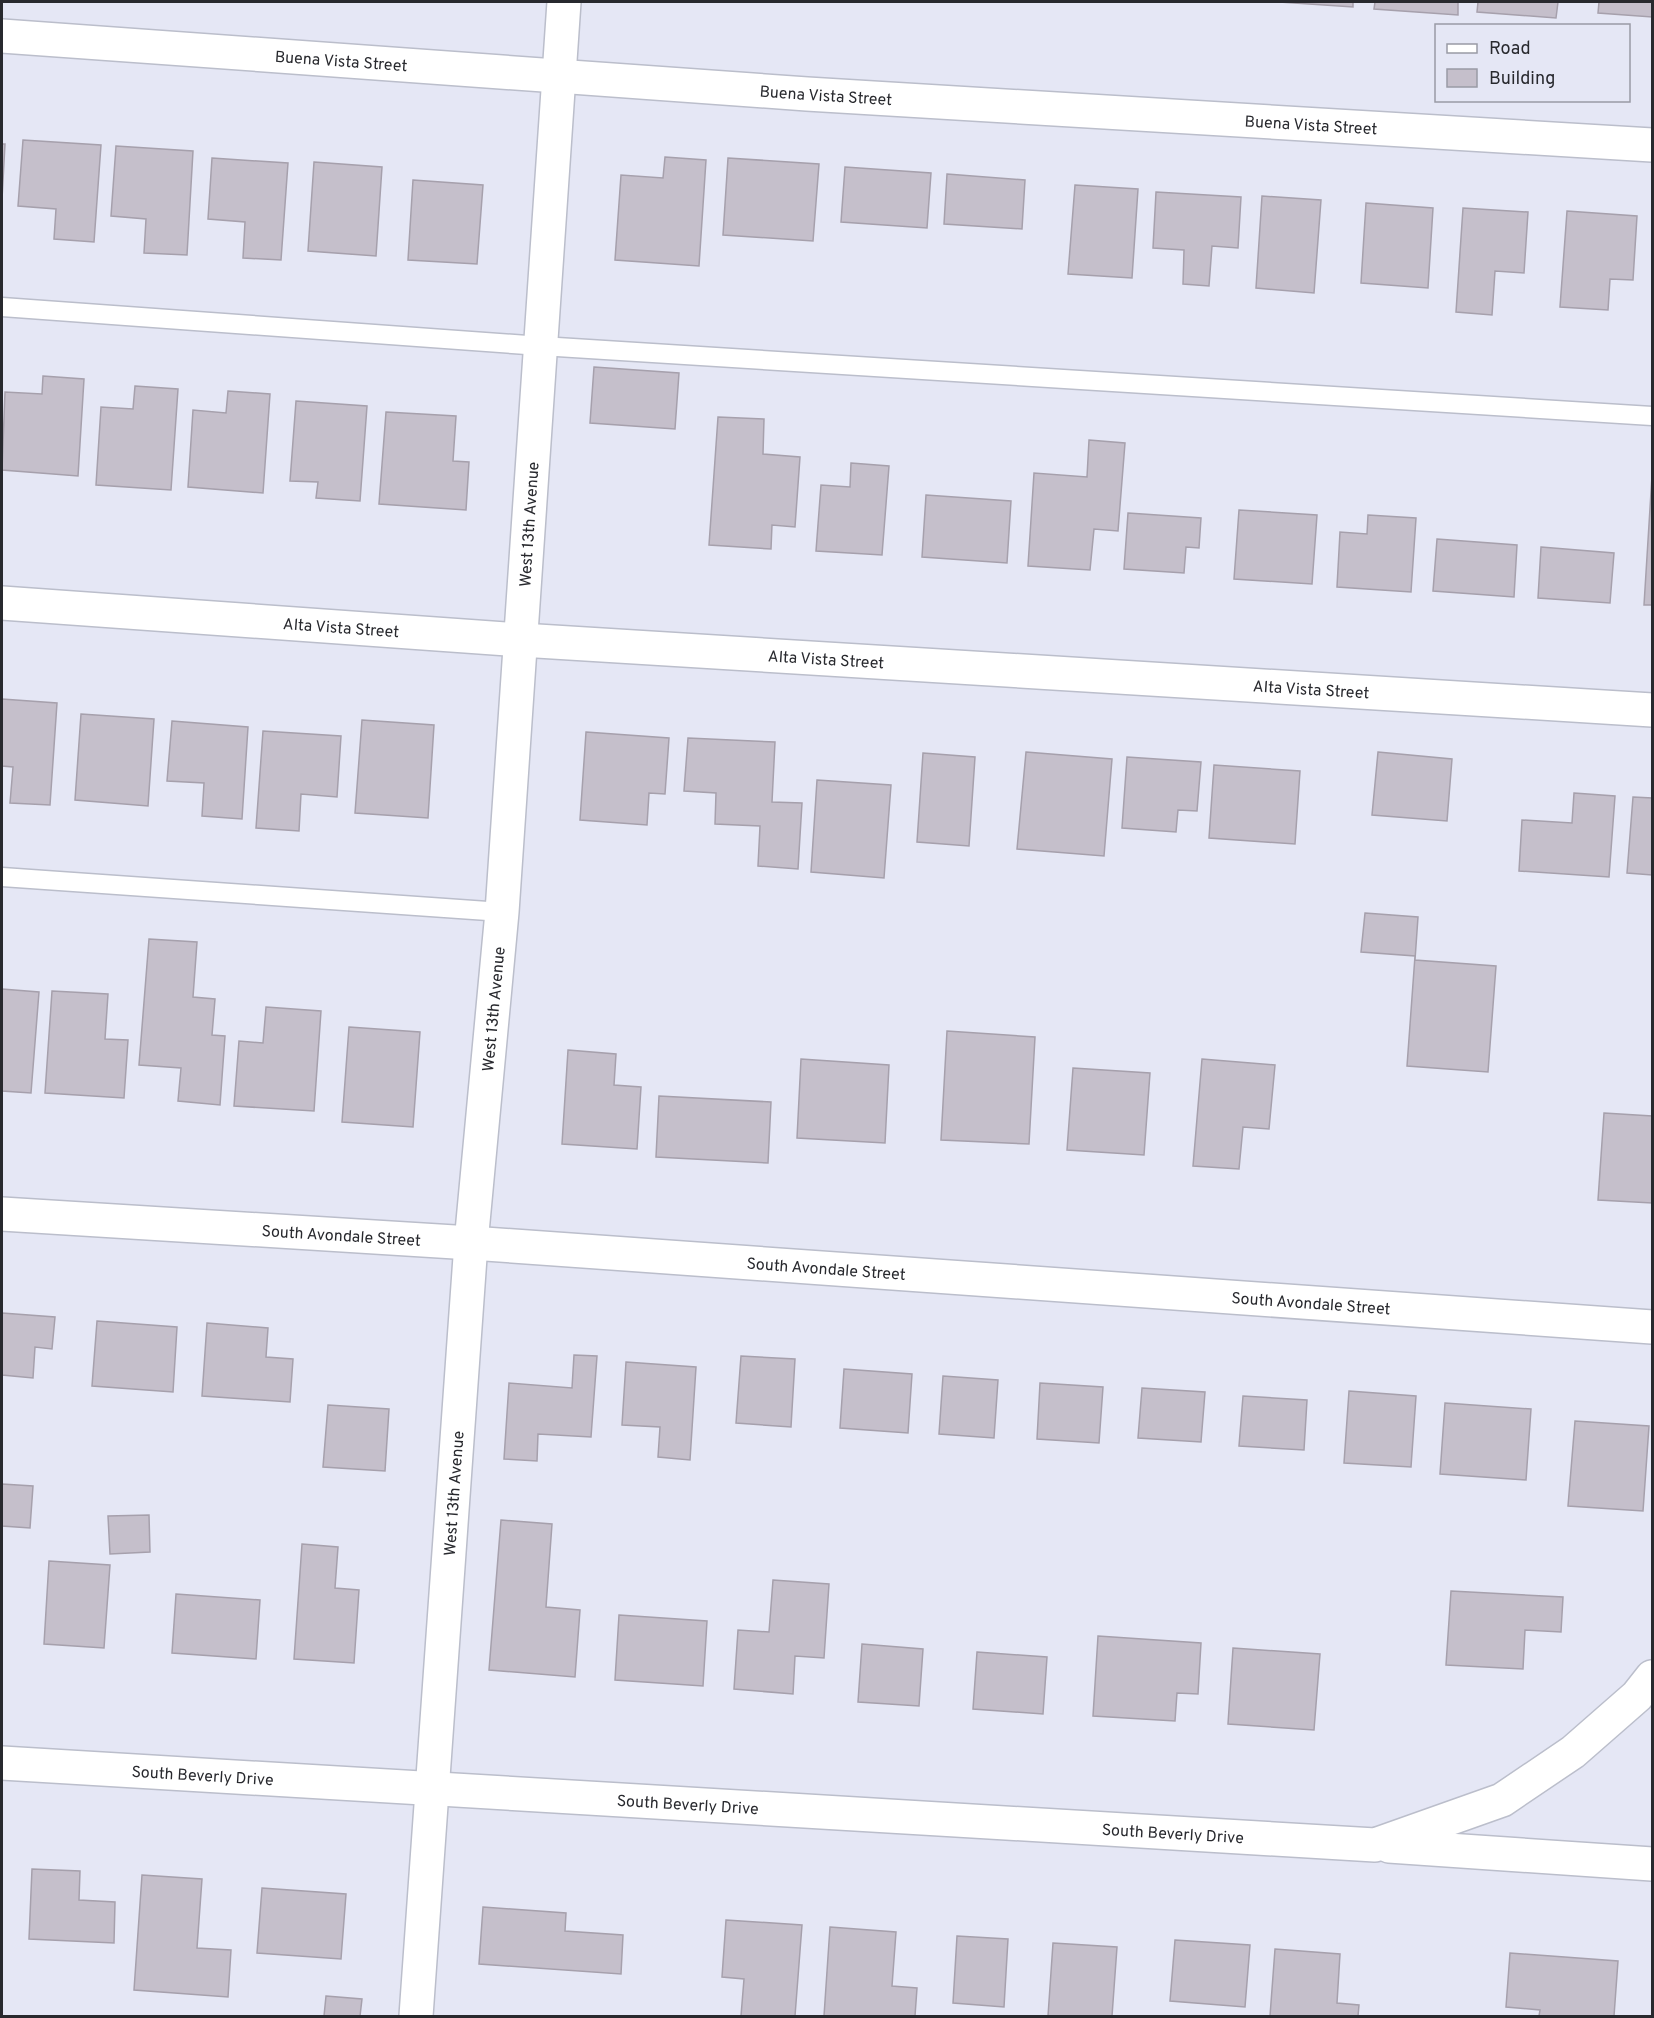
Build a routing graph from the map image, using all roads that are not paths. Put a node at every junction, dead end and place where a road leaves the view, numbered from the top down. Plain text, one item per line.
1 (564, 2) edge
2 (2, 36) edge
3 (559, 76) junction
4 (1653, 145) edge
5 (2, 307) edge
6 (540, 346) junction
7 (1653, 416) edge
8 (2, 603) edge
9 (521, 640) junction
10 (1653, 710) edge
11 (2, 877) edge
12 (502, 912) junction
13 (2, 1214) edge
14 (471, 1243) junction
15 (1653, 1326) edge
16 (1653, 1677) edge
17 (2, 1763) edge
18 (432, 1787) junction
19 (1375, 1845) junction
20 (1653, 1864) edge
21 (416, 2016) edge

1 - 3 street, West 13th Avenue
2 - 3 street, Buena Vista Street
3 - 4 street, Buena Vista Street
3 - 6 street, West 13th Avenue
5 - 6 lane
6 - 7 lane
6 - 9 street, West 13th Avenue
8 - 9 street, Alta Vista Street
9 - 10 street, Alta Vista Street
9 - 12 street, West 13th Avenue
11 - 12 lane
12 - 14 street, West 13th Avenue
13 - 14 street, South Avondale Street
14 - 15 street, South Avondale Street
14 - 18 street, West 13th Avenue
16 - 19 street, South Beverly Drive
17 - 18 street, South Beverly Drive
18 - 19 street, South Beverly Drive
18 - 21 street, West 13th Avenue
19 - 20 street, South Beverly Drive

